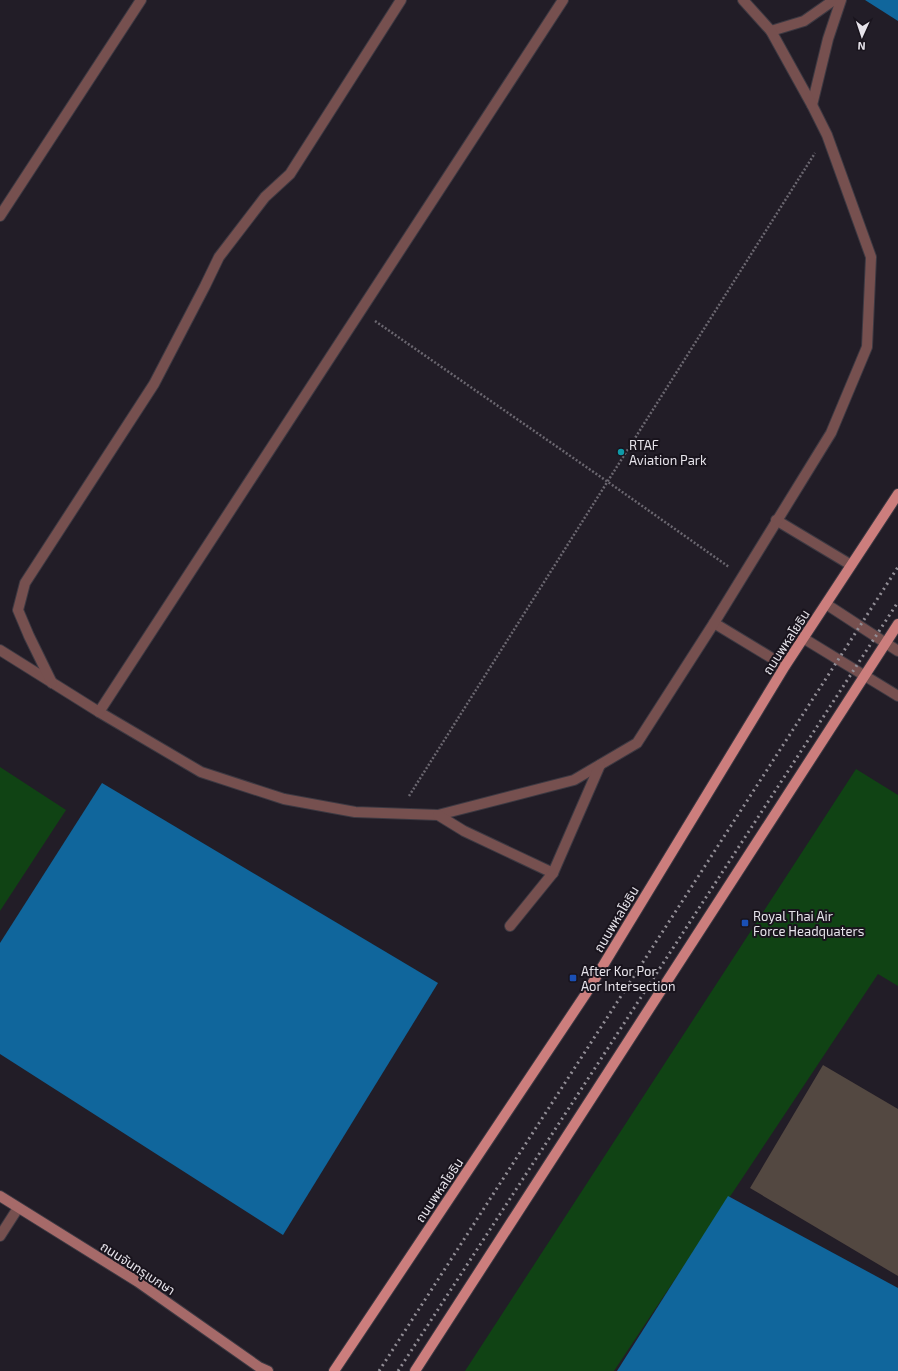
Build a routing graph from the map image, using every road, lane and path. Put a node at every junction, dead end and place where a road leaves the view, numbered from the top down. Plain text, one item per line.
1 (141, 0) edge
2 (401, 0) edge
3 (563, 0) edge
4 (743, 0) edge
5 (834, 0) edge
6 (841, 0) edge
7 (771, 31) junction
8 (812, 105) junction
9 (827, 135) junction
10 (0, 216) edge
11 (360, 311) junction
12 (608, 482) junction
13 (898, 494) edge
14 (776, 520) junction
15 (851, 565) junction
16 (742, 577) junction
17 (826, 604) junction
18 (714, 623) junction
19 (898, 624) edge
20 (804, 638) junction
21 (886, 643) junction
22 (0, 650) edge
23 (898, 651) edge
24 (785, 666) junction
25 (865, 675) junction
26 (52, 683) junction
27 (898, 696) edge
28 (99, 712) junction
29 (600, 765) junction
30 (398, 814) junction
31 (438, 814) junction
32 (553, 874) junction
33 (510, 926) dead end
34 (0, 1196) edge
35 (18, 1208) junction
36 (0, 1236) edge
37 (263, 1370) edge
38 (334, 1371) edge
39 (415, 1371) edge

1 - 10 lane
2 - 26 lane
3 - 11 lane
4 - 7 lane
5 - 7 lane
6 - 8 lane
7 - 8 lane
8 - 9 lane
9 - 12 path
9 - 14 lane
11 - 12 path
11 - 28 lane
12 - 16 path
12 - 30 path
13 - 15 main road, ถนนพหลโยธิน
14 - 15 lane
14 - 16 lane
15 - 17 main road, ถนนพหลโยธิน
16 - 18 lane
17 - 20 main road, ถนนพหลโยธิน
17 - 21 lane
18 - 24 lane
18 - 29 lane
19 - 21 main road
20 - 24 main road, ถนนพหลโยธิน
20 - 25 lane
21 - 23 lane
21 - 25 main road
22 - 26 lane
24 - 38 main road, ถนนพหลโยธิน
25 - 27 lane
25 - 39 main road
26 - 28 lane
28 - 30 lane
29 - 31 lane
29 - 32 lane
30 - 31 lane
31 - 32 lane
32 - 33 lane
34 - 35 main road, ถนนจันทรุเบกษา
35 - 36 lane
35 - 37 main road, ถนนจันทรุเบกษา

